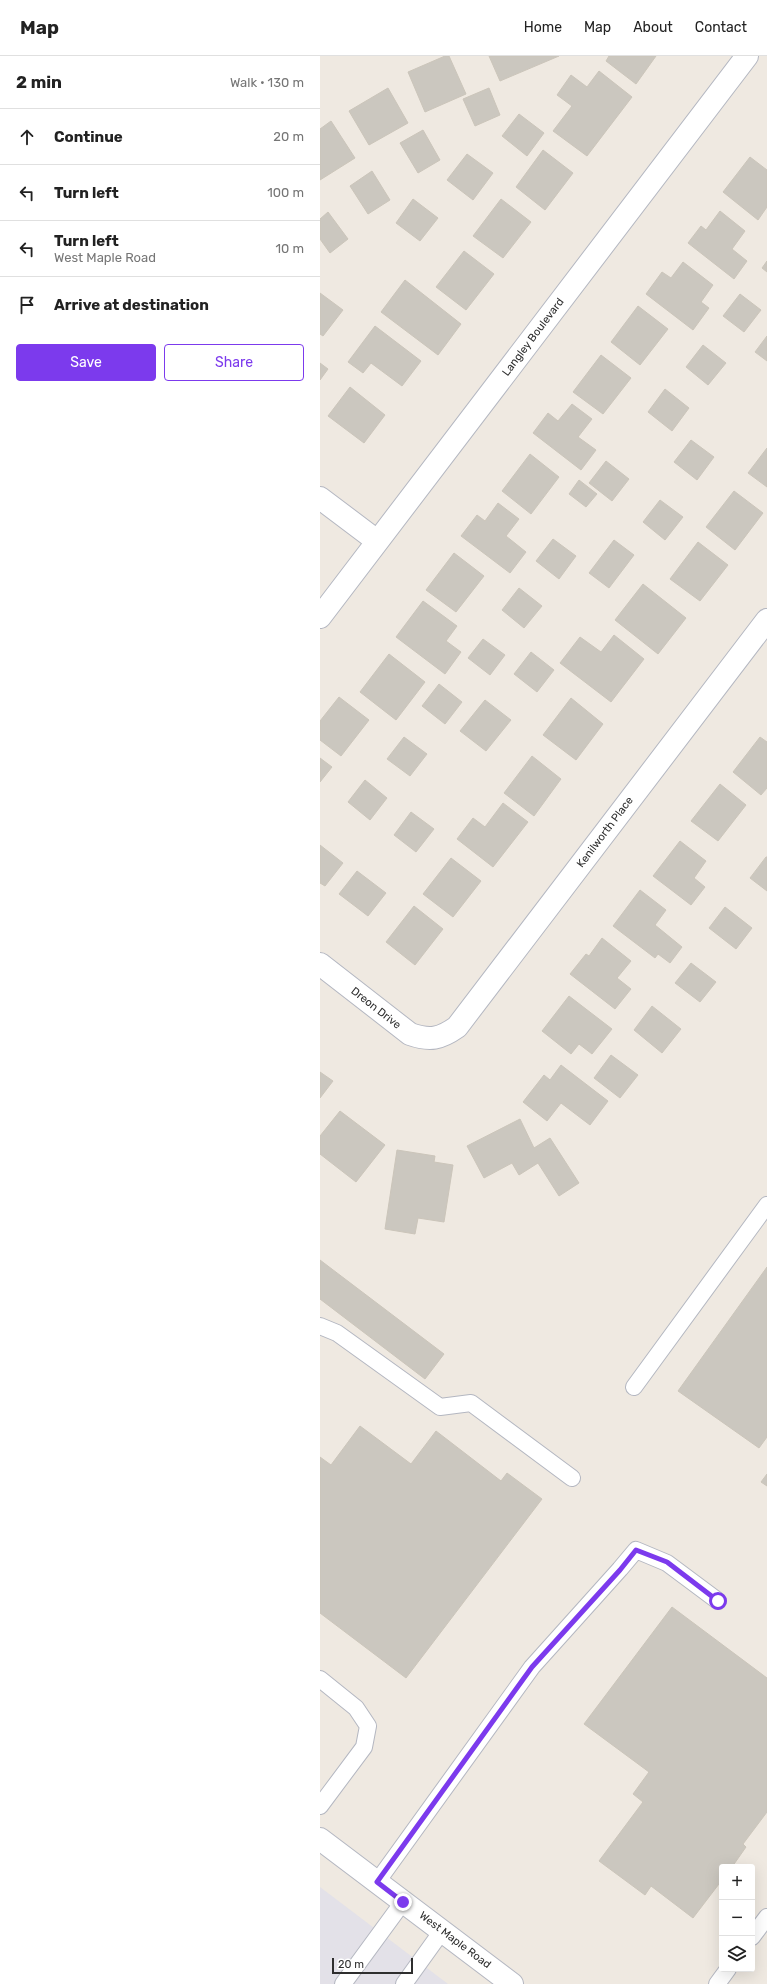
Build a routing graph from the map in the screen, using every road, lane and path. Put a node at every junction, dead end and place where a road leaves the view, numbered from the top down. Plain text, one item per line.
1 (747, 56) edge
2 (320, 498) edge
3 (378, 542) junction
4 (320, 617) edge
5 (767, 620) edge
6 (320, 964) edge
7 (438, 1038) joint
8 (767, 1205) edge
9 (320, 1326) edge
10 (634, 1387) dead end
11 (572, 1478) dead end
12 (718, 1601) dead end
13 (320, 1679) edge
14 (320, 1806) edge
15 (320, 1839) edge
16 (377, 1882) junction
17 (403, 1902) junction
18 (767, 1917) edge
19 (442, 1931) junction
20 (753, 1936) edge
21 (726, 1972) edge
22 (343, 1984) edge
23 (404, 1984) edge
24 (512, 1984) edge
25 (717, 1984) edge

1 - 3 street, Langley Boulevard
2 - 3 street
3 - 4 street, Langley Boulevard
5 - 7 street, Kenilworth Place
6 - 7 street, Dreon Drive
8 - 10 lane
9 - 11 lane
12 - 16 lane
13 - 14 lane
15 - 16 street, West Maple Road
16 - 17 street, West Maple Road
17 - 19 street, West Maple Road
17 - 22 lane
18 - 20 lane
19 - 23 lane
19 - 24 street, West Maple Road
21 - 25 lane

